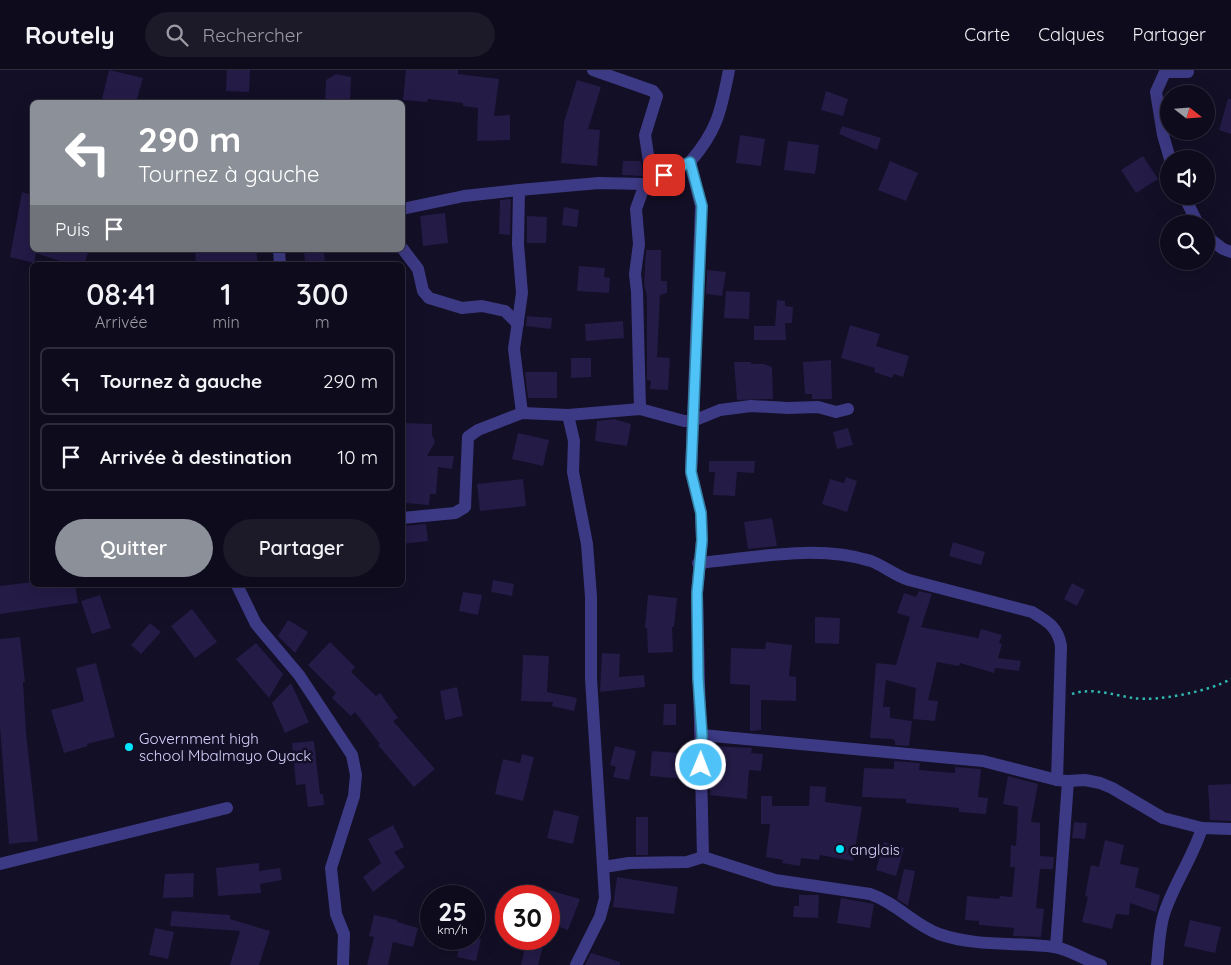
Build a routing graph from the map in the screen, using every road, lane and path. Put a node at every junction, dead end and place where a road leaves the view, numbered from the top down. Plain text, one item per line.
1 (593, 70) edge
2 (729, 70) edge
3 (1188, 72) dead end
4 (1167, 150) edge
5 (690, 162) junction
6 (648, 183) junction
7 (519, 190) junction
8 (405, 208) edge
9 (1215, 243) edge
10 (405, 252) edge
11 (1231, 252) edge
12 (518, 324) junction
13 (640, 409) junction
14 (848, 409) dead end
15 (522, 413) junction
16 (568, 415) junction
17 (694, 421) junction
18 (405, 518) edge
19 (698, 563) junction
20 (238, 587) edge
21 (1231, 679) edge
22 (1059, 698) junction
23 (702, 735) junction
24 (1063, 781) junction
25 (227, 808) dead end
26 (1202, 828) junction
27 (1231, 829) edge
28 (703, 857) junction
29 (0, 864) edge
30 (604, 867) junction
31 (1056, 947) junction
32 (342, 965) edge
33 (576, 965) edge
34 (1101, 965) edge
35 (1157, 965) edge

1 - 6 street
2 - 5 street
3 - 4 street
5 - 6 street
5 - 17 street
6 - 7 street
6 - 13 street
7 - 8 street
7 - 12 street
9 - 11 street
10 - 12 street
12 - 15 street
13 - 16 street
13 - 17 street
14 - 17 street
15 - 16 street
15 - 18 street
16 - 30 street
17 - 19 street
19 - 22 street
19 - 23 street
20 - 32 street
21 - 22 path
22 - 24 street
23 - 24 street
23 - 28 street
24 - 26 street
24 - 31 street
25 - 29 street
26 - 27 street
26 - 35 street
28 - 30 street
28 - 31 street
30 - 33 street
31 - 34 street

